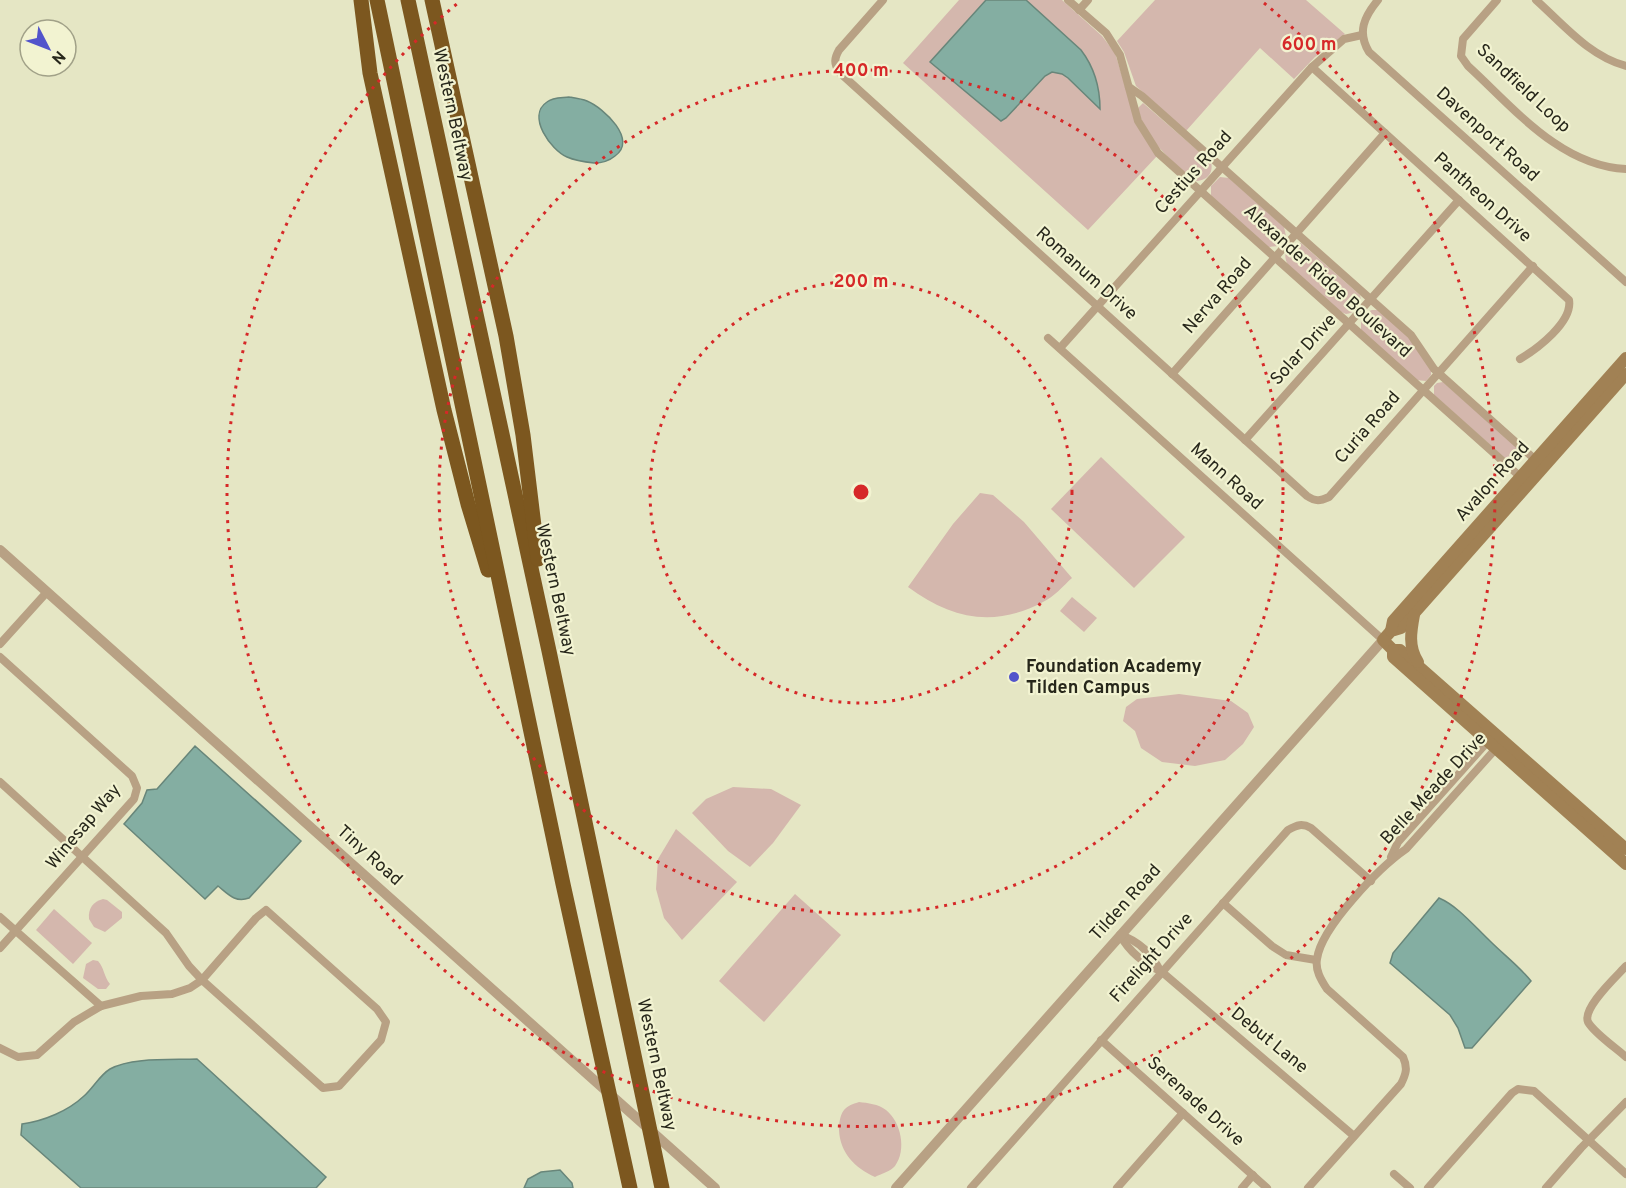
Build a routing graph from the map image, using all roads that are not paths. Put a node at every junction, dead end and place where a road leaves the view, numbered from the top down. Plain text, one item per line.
1 (360, 0) edge
2 (377, 0) edge
3 (408, 0) edge
4 (432, 0) edge
5 (884, 0) edge
6 (1068, 0) edge
7 (1088, 0) edge
8 (1378, 0) edge
9 (1497, 0) edge
10 (1536, 0) edge
11 (1079, 10) junction
12 (1362, 35) junction
13 (1626, 66) edge
14 (1312, 67) junction
15 (1129, 87) junction
16 (1385, 133) junction
17 (1222, 166) junction
18 (1626, 169) edge
19 (1200, 191) junction
20 (1459, 200) junction
21 (1296, 232) junction
22 (1274, 257) junction
23 (1533, 266) junction
24 (1626, 282) edge
25 (1371, 299) junction
26 (1098, 306) junction
27 (1349, 324) junction
28 (1048, 338) dead end
29 (1060, 348) junction
30 (1626, 358) edge
31 (1520, 359) dead end
32 (1438, 373) junction
33 (1172, 374) junction
34 (1626, 374) edge
35 (1423, 390) junction
36 (1245, 441) junction
37 (1540, 464) junction
38 (1524, 481) junction
39 (1321, 501) joint
40 (0, 550) edge
41 (47, 592) junction
42 (1414, 613) junction
43 (1387, 636) junction
44 (0, 644) edge
45 (1393, 650) junction
46 (549, 651) junction
47 (0, 657) edge
48 (518, 670) junction
49 (1424, 670) junction
50 (1495, 741) junction
51 (0, 782) edge
52 (1450, 784) junction
53 (1457, 791) junction
54 (1407, 833) junction
55 (1414, 839) junction
56 (1626, 849) edge
57 (82, 857) junction
58 (1389, 860) junction
59 (1626, 864) edge
60 (1371, 881) junction
61 (1223, 903) junction
62 (0, 916) edge
63 (16, 931) junction
64 (1120, 935) junction
65 (0, 948) edge
66 (1146, 950) junction
67 (1139, 958) junction
68 (1316, 960) junction
69 (1626, 966) edge
70 (1162, 972) junction
71 (202, 980) junction
72 (101, 1006) junction
73 (1101, 1040) junction
74 (0, 1048) edge
75 (1626, 1057) edge
76 (1626, 1102) edge
77 (1183, 1113) junction
78 (1354, 1136) junction
79 (1589, 1141) junction
80 (1394, 1174) dead end
81 (1626, 1174) edge
82 (1253, 1175) junction
83 (630, 1188) edge
84 (662, 1188) edge
85 (714, 1188) edge
86 (896, 1188) edge
87 (970, 1188) edge
88 (1118, 1188) edge
89 (1242, 1188) edge
90 (1267, 1188) edge
91 (1308, 1188) edge
92 (1410, 1188) edge
93 (1428, 1188) edge
94 (1546, 1188) edge

1 - 48 highway
2 - 48 highway
3 - 46 highway, Western Beltway
4 - 46 highway
5 - 26 street, Romanum Drive
6 - 11 street, Alexander Ridge Boulevard
7 - 11 street
8 - 12 street
9 - 18 street, Sandfield Loop
10 - 13 street
11 - 15 street, Alexander Ridge Boulevard
12 - 14 street, Cestius Road
12 - 24 street, Davenport Road
14 - 16 street, Pantheon Drive
14 - 17 street, Cestius Road
15 - 17 street, Alexander Ridge Boulevard
15 - 19 street, Alexander Ridge Boulevard
16 - 20 street, Pantheon Drive
16 - 21 street, Nerva Road
17 - 19 street, Cestius Road
17 - 21 street, Alexander Ridge Boulevard
19 - 22 street, Alexander Ridge Boulevard
19 - 26 street, Cestius Road
20 - 23 street, Pantheon Drive
20 - 25 street, Solar Drive
21 - 22 street, Nerva Road
21 - 25 street, Alexander Ridge Boulevard
22 - 27 street, Alexander Ridge Boulevard
22 - 33 street, Nerva Road
23 - 31 street, Pantheon Drive
23 - 32 street, Curia Road
25 - 27 street, Solar Drive
25 - 32 street, Alexander Ridge Boulevard
26 - 29 street, Cestius Road
26 - 33 street, Romanum Drive
27 - 35 street, Alexander Ridge Boulevard
27 - 36 street, Solar Drive
28 - 29 street, Mann Road
29 - 43 street, Mann Road
30 - 37 main road, Avalon Road
32 - 35 street, Curia Road
32 - 37 street, Alexander Ridge Boulevard
33 - 36 street, Romanum Drive
34 - 37 main road, Avalon Road
35 - 38 street, Alexander Ridge Boulevard
35 - 39 street, Curia Road
36 - 39 street, Romanum Drive
37 - 38 main road, Avalon Road
38 - 42 main road, Avalon Road
38 - 43 main road, Avalon Road
40 - 41 street, Tiny Road
41 - 44 street
41 - 85 street, Tiny Road
42 - 43 main road, Avalon Road
42 - 49 main road
43 - 45 main road
43 - 64 street, Tilden Road
45 - 49 main road
45 - 50 main road
46 - 84 highway, Western Beltway
47 - 57 street, Winesap Way
48 - 83 highway
49 - 50 main road
50 - 52 street, Belle Meade Drive
50 - 53 street, Belle Meade Drive
50 - 56 main road
50 - 59 main road
51 - 57 street
52 - 53 street
52 - 54 street, Belle Meade Drive
53 - 55 street, Belle Meade Drive
54 - 55 street
54 - 58 street, Belle Meade Drive
55 - 58 street, Belle Meade Drive
57 - 63 street, Winesap Way
57 - 71 street
58 - 60 street, Belle Meade Drive
60 - 61 street, Firelight Drive
60 - 68 street, Belle Meade Drive
61 - 68 street
61 - 70 street, Firelight Drive
62 - 63 street
63 - 65 street, Winesap Way
63 - 72 street
64 - 66 street, Debut Lane
64 - 67 street, Debut Lane
64 - 86 street, Tilden Road
66 - 67 street
66 - 70 street, Debut Lane
67 - 70 street, Debut Lane
68 - 78 street
69 - 75 street
70 - 73 street, Firelight Drive
70 - 78 street, Debut Lane
71 - 71 street
71 - 72 street
72 - 74 street
73 - 77 street, Serenade Drive
73 - 87 street, Firelight Drive
76 - 79 street
77 - 82 street, Serenade Drive
77 - 88 street
78 - 91 street
79 - 81 street
79 - 93 street
79 - 94 street
80 - 92 street
82 - 89 street
82 - 90 street, Serenade Drive

